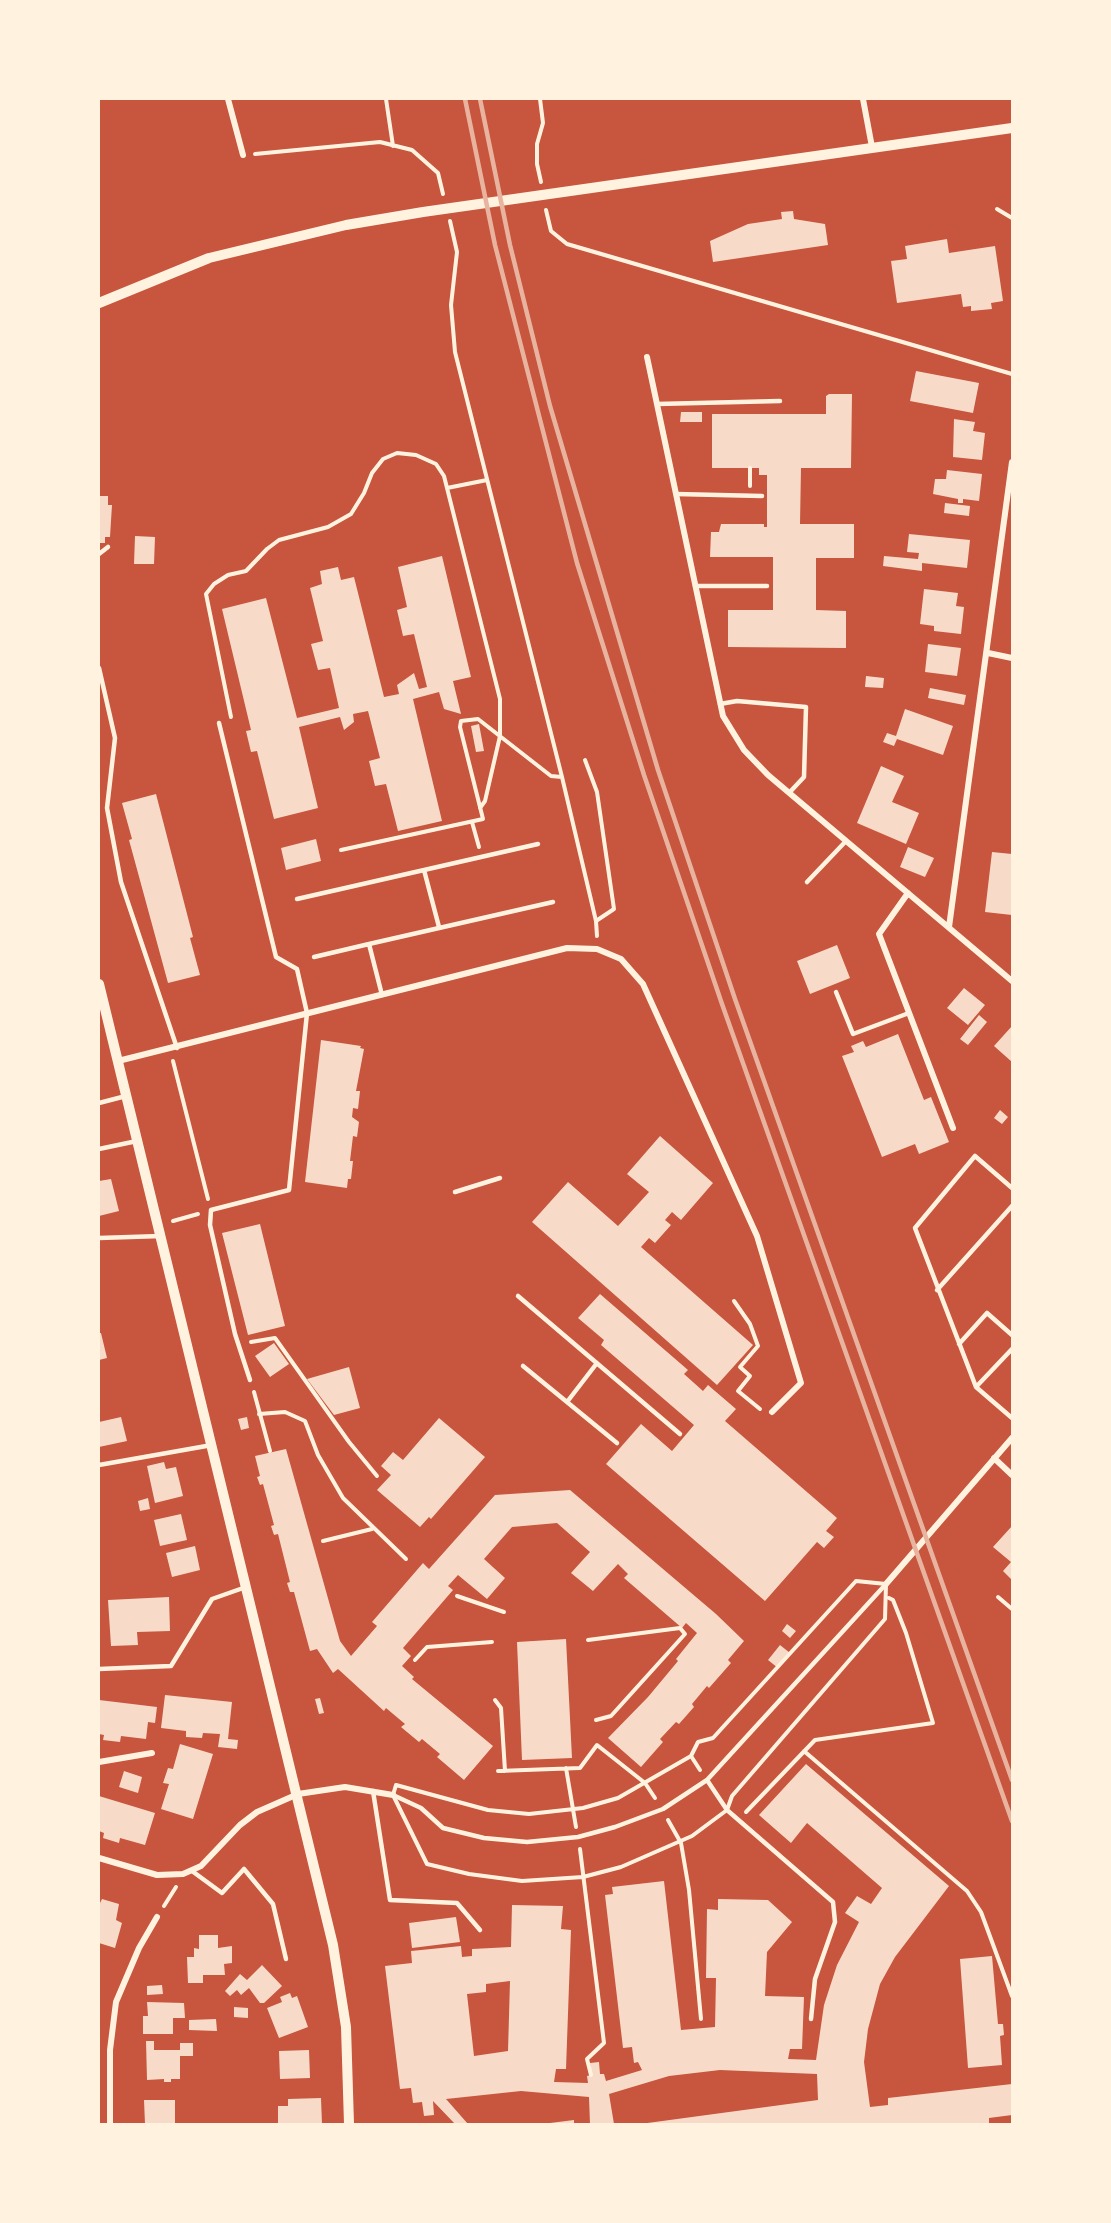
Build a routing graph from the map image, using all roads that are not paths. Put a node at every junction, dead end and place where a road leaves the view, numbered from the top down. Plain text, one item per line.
1 (228, 99) edge
2 (863, 99) edge
3 (1012, 128) edge
4 (872, 147) junction
5 (243, 155) road end
6 (99, 303) edge
7 (648, 357) dead end
8 (780, 401) dead end
9 (657, 404) junction
10 (1012, 462) edge
11 (676, 494) junction
12 (762, 496) dead end
13 (108, 547) dead end
14 (99, 554) edge
15 (695, 586) junction
16 (767, 586) dead end
17 (988, 653) junction
18 (1012, 658) edge
19 (99, 668) edge
20 (720, 704) junction
21 (219, 723) road end
22 (789, 793) junction
23 (846, 841) junction
24 (538, 844) dead end
25 (424, 870) junction
26 (807, 882) dead end
27 (908, 893) junction
28 (297, 899) dead end
29 (553, 902) dead end
30 (439, 927) junction
31 (949, 927) junction
32 (369, 944) junction
33 (314, 957) dead end
34 (1012, 981) edge
35 (99, 984) edge
36 (836, 992) dead end
37 (382, 995) junction
38 (101, 1003) edge
39 (307, 1013) junction
40 (909, 1013) junction
41 (174, 1048) junction
42 (118, 1061) junction
43 (126, 1096) junction
44 (99, 1103) edge
45 (953, 1128) dead end
46 (137, 1141) junction
47 (99, 1149) edge
48 (500, 1178) dead end
49 (1012, 1188) edge
50 (455, 1192) dead end
51 (1012, 1206) edge
52 (161, 1236) junction
53 (99, 1238) edge
54 (938, 1290) junction
55 (518, 1296) dead end
56 (1012, 1335) edge
57 (959, 1344) junction
58 (1012, 1349) edge
59 (597, 1363) junction
60 (523, 1366) dead end
61 (250, 1380) road end
62 (976, 1387) junction
63 (567, 1402) junction
64 (772, 1412) road end
65 (1012, 1418) edge
66 (680, 1434) dead end
67 (1012, 1438) edge
68 (617, 1443) dead end
69 (212, 1445) junction
70 (994, 1458) junction
71 (99, 1465) edge
72 (1012, 1475) edge
73 (886, 1584) joint
74 (246, 1587) junction
75 (99, 1669) edge
76 (152, 1753) dead end
77 (99, 1762) edge
78 (707, 1780) junction
79 (373, 1791) junction
80 (298, 1794) junction
81 (393, 1795) joint
82 (99, 1858) edge
83 (192, 1871) junction
84 (157, 1917) road end
85 (480, 1930) dead end
86 (286, 1959) dead end
87 (812, 2019) dead end
88 (110, 2124) edge
89 (350, 2124) edge

1 - 5 street
2 - 4 street
3 - 4 street
4 - 6 street
7 - 9 street
8 - 9 lane
9 - 11 street
10 - 17 street
11 - 12 lane
11 - 15 street
13 - 14 lane
15 - 16 lane
15 - 20 street
17 - 18 street
17 - 31 street
19 - 41 lane
20 - 22 street
20 - 22 lane
21 - 39 lane
22 - 23 street
23 - 26 lane
23 - 27 street
24 - 25 lane
25 - 28 lane
25 - 30 lane
27 - 31 street
27 - 40 street
29 - 30 lane
30 - 32 lane
31 - 34 street
32 - 33 lane
32 - 37 lane
35 - 38 street
36 - 40 lane
37 - 39 street
37 - 64 street
38 - 42 street
39 - 41 street
39 - 61 lane
40 - 45 street
41 - 42 street
42 - 43 street
43 - 44 lane
43 - 46 street
46 - 47 lane
46 - 52 street
48 - 50 lane
49 - 54 lane
51 - 54 lane
52 - 53 lane
52 - 69 street
54 - 57 lane
55 - 59 lane
56 - 57 lane
57 - 62 lane
58 - 62 lane
59 - 63 lane
59 - 66 lane
60 - 63 lane
62 - 65 lane
63 - 68 lane
67 - 70 street
69 - 71 lane
69 - 74 street
70 - 72 street
70 - 73 street
73 - 78 lane
74 - 75 lane
74 - 80 street
76 - 77 street
78 - 81 lane
78 - 87 lane
79 - 80 street
79 - 81 street
79 - 85 lane
80 - 83 street
80 - 89 street
82 - 83 street
83 - 86 lane
84 - 88 street

